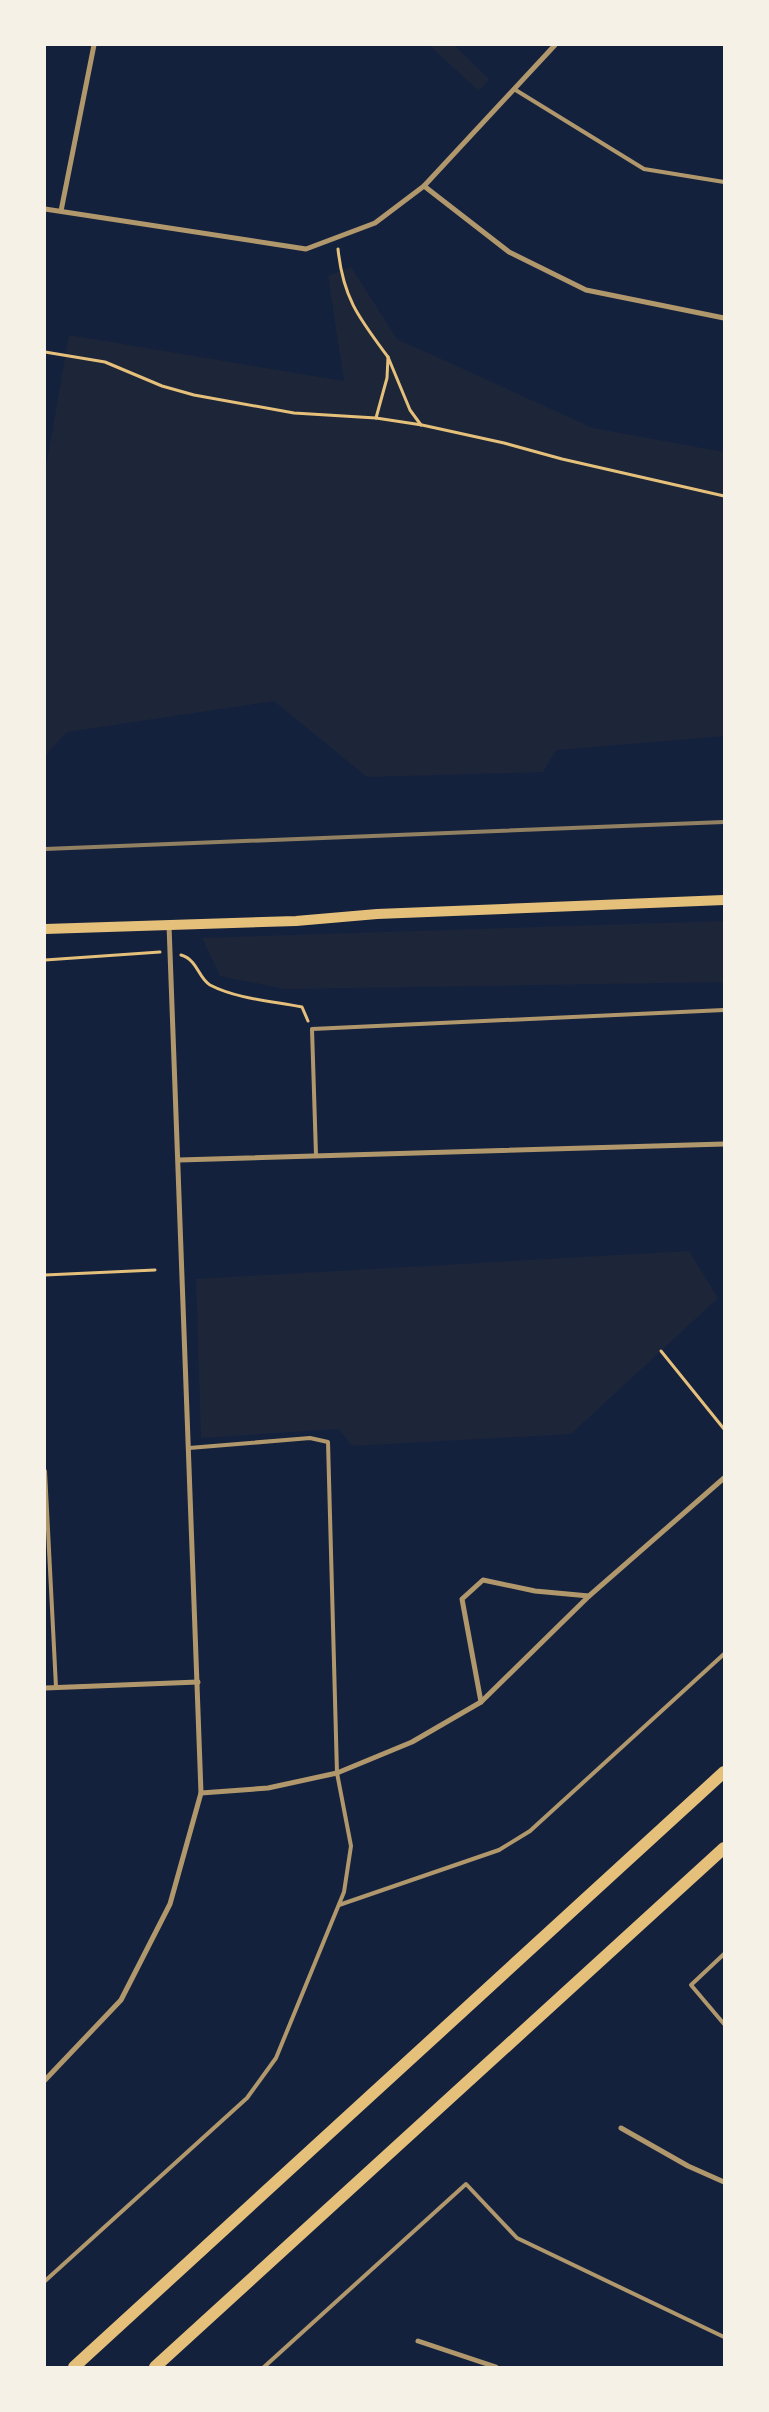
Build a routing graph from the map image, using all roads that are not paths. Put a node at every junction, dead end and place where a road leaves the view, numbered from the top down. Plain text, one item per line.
1 (94, 45) edge
2 (555, 45) edge
3 (514, 89) junction
4 (724, 182) edge
5 (424, 186) junction
6 (45, 209) edge
7 (61, 211) junction
8 (724, 318) edge
9 (724, 900) edge
10 (169, 925) junction
11 (45, 929) edge
12 (724, 1010) edge
13 (724, 1144) edge
14 (316, 1155) junction
15 (179, 1160) junction
16 (189, 1448) junction
17 (45, 1471) edge
18 (724, 1478) edge
19 (47, 1546) edge
20 (589, 1596) junction
21 (724, 1654) edge
22 (198, 1682) junction
23 (56, 1686) junction
24 (45, 1688) edge
25 (481, 1702) junction
26 (724, 1772) edge
27 (337, 1773) junction
28 (201, 1794) junction
29 (724, 1848) edge
30 (339, 1905) junction
31 (724, 1954) edge
32 (724, 2024) edge
33 (45, 2080) edge
34 (621, 2128) dead end
35 (724, 2182) edge
36 (45, 2281) edge
37 (724, 2337) edge
38 (418, 2341) dead end
39 (74, 2367) edge
40 (155, 2367) edge
41 (264, 2367) edge
42 (496, 2367) edge

1 - 7 street
2 - 3 street
3 - 4 lane
3 - 5 street
5 - 7 street
5 - 8 street
6 - 7 street
9 - 10 main road
10 - 11 main road
10 - 15 street
12 - 14 lane
13 - 14 street
14 - 15 street
15 - 16 street
16 - 22 street
16 - 27 lane
17 - 19 lane
18 - 20 street
19 - 23 lane
20 - 25 street
20 - 25 street
21 - 30 lane
22 - 23 street
22 - 28 street
23 - 24 street
25 - 27 street
26 - 39 main road
27 - 28 street
27 - 30 lane
28 - 33 street
29 - 40 main road
30 - 36 lane
31 - 32 lane
34 - 35 street
37 - 41 lane
38 - 42 street

